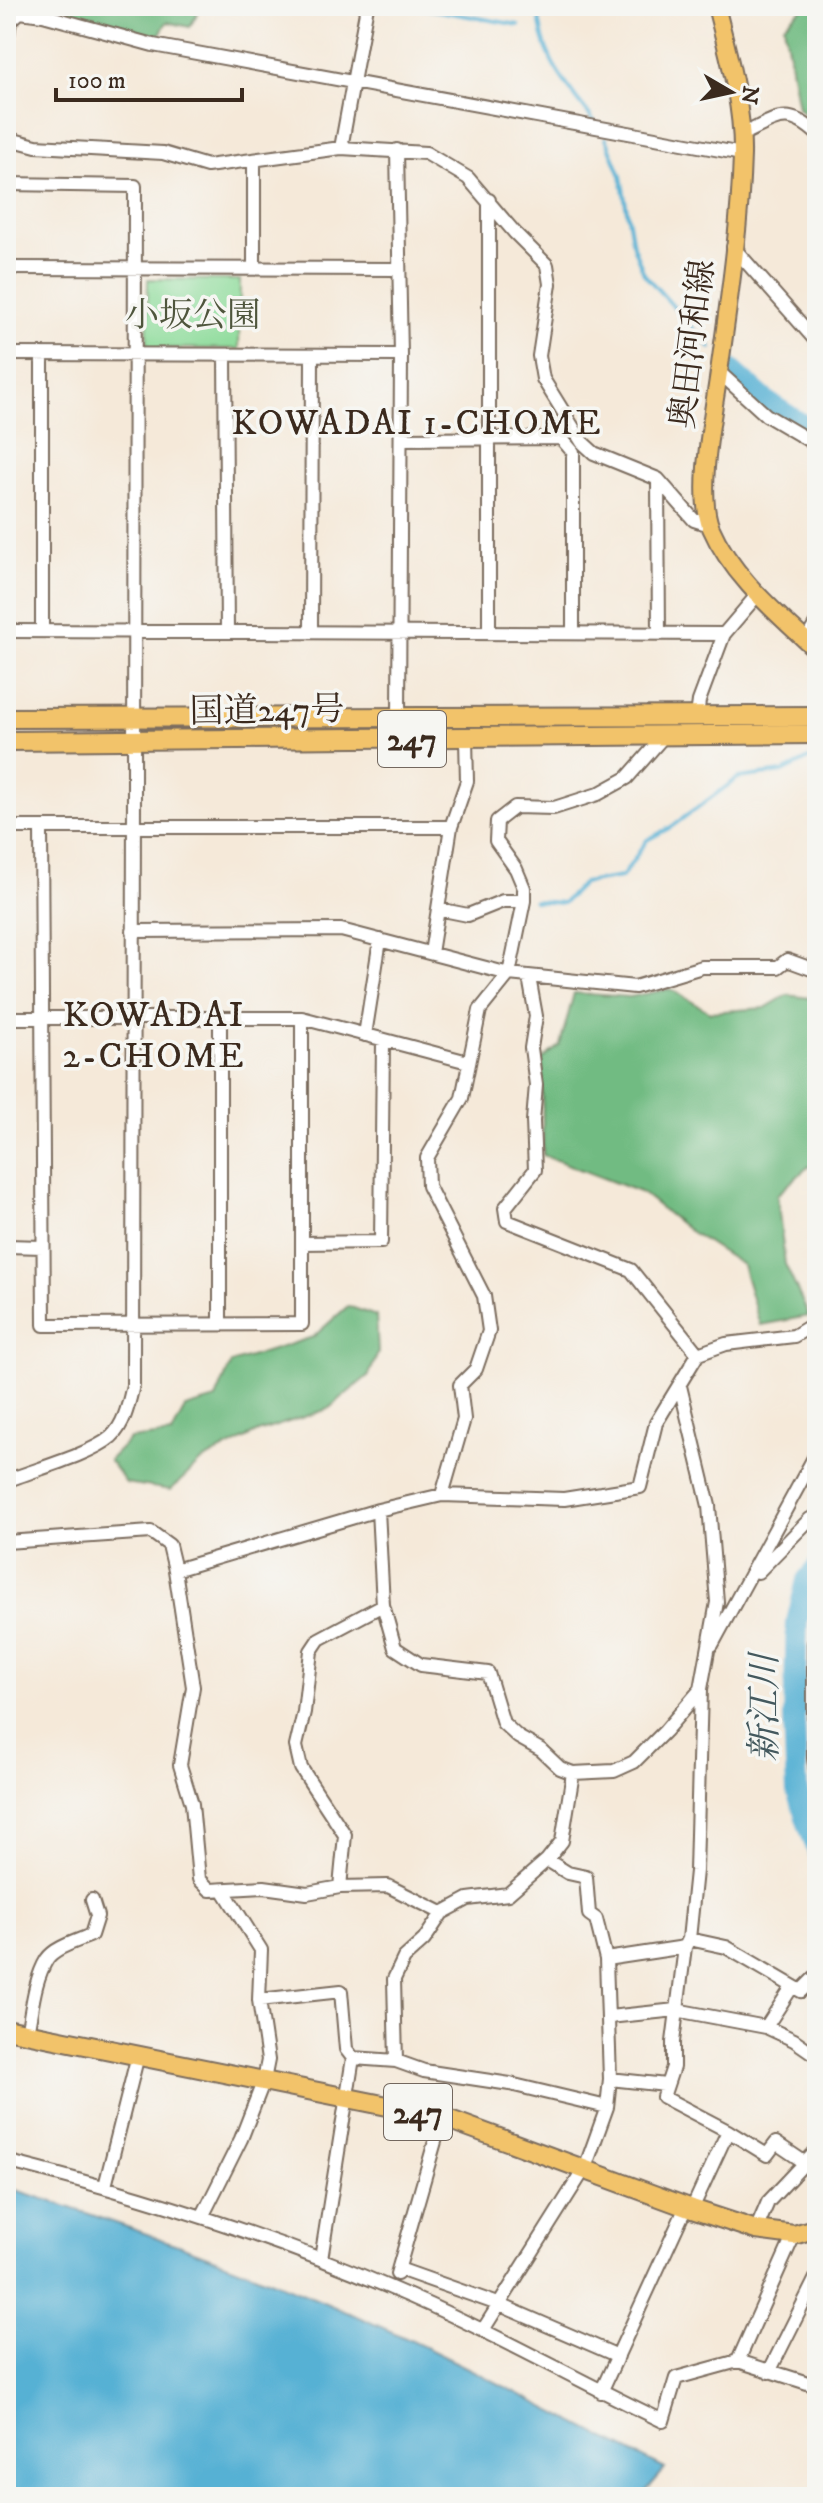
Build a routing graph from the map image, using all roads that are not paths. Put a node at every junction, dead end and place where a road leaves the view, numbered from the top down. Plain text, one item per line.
1 (367, 6) edge
2 (721, 8) edge
3 (6, 49) edge
4 (353, 80) junction
5 (817, 134) edge
6 (741, 135) junction
7 (6, 138) edge
8 (341, 148) junction
9 (397, 150) junction
10 (742, 154) junction
11 (254, 161) junction
12 (6, 184) edge
13 (489, 200) junction
14 (733, 247) junction
15 (6, 268) edge
16 (134, 268) junction
17 (254, 268) junction
18 (399, 269) junction
19 (817, 342) edge
20 (6, 354) edge
21 (42, 354) junction
22 (133, 354) junction
23 (225, 355) junction
24 (312, 355) junction
25 (401, 355) junction
26 (719, 372) junction
27 (489, 438) junction
28 (401, 439) junction
29 (817, 445) edge
30 (658, 479) junction
31 (710, 525) junction
32 (758, 594) junction
33 (817, 622) edge
34 (6, 631) edge
35 (42, 631) junction
36 (399, 631) junction
37 (133, 632) junction
38 (227, 632) junction
39 (311, 632) junction
40 (489, 632) junction
41 (573, 633) junction
42 (659, 634) junction
43 (724, 634) junction
44 (811, 645) edge
45 (697, 716) junction
46 (817, 716) edge
47 (6, 718) edge
48 (133, 718) junction
49 (399, 718) junction
50 (817, 734) edge
51 (663, 737) junction
52 (466, 739) junction
53 (6, 741) edge
54 (133, 742) junction
55 (6, 827) edge
56 (41, 827) junction
57 (451, 827) junction
58 (132, 829) junction
59 (524, 901) junction
60 (438, 909) junction
61 (133, 931) junction
62 (380, 940) junction
63 (431, 953) junction
64 (817, 971) edge
65 (509, 974) junction
66 (529, 977) junction
67 (133, 1017) junction
68 (220, 1017) junction
69 (6, 1018) edge
70 (42, 1018) junction
71 (302, 1018) junction
72 (365, 1035) junction
73 (383, 1040) junction
74 (468, 1062) junction
75 (302, 1243) junction
76 (6, 1246) edge
77 (43, 1247) junction
78 (817, 1322) edge
79 (220, 1324) junction
80 (133, 1325) junction
81 (698, 1354) junction
82 (680, 1386) junction
83 (817, 1452) edge
84 (6, 1481) edge
85 (442, 1495) junction
86 (378, 1510) junction
87 (817, 1516) edge
88 (6, 1542) edge
89 (175, 1570) junction
90 (747, 1583) junction
91 (383, 1605) junction
92 (817, 1629) edge
93 (707, 1655) junction
94 (701, 1689) junction
95 (815, 1737) edge
96 (573, 1773) junction
97 (817, 1779) edge
98 (547, 1860) junction
99 (340, 1887) junction
100 (224, 1891) junction
101 (92, 1900) dead end
102 (442, 1913) junction
103 (687, 1943) junction
104 (606, 1959) junction
105 (817, 1975) edge
106 (792, 1987) junction
107 (259, 2000) junction
108 (676, 2010) junction
109 (609, 2017) junction
110 (766, 2027) junction
111 (6, 2029) edge
112 (27, 2033) junction
113 (138, 2055) junction
114 (817, 2056) edge
115 (353, 2058) junction
116 (396, 2061) junction
117 (610, 2079) junction
118 (264, 2080) junction
119 (666, 2085) junction
120 (347, 2097) junction
121 (607, 2107) junction
122 (442, 2117) junction
123 (728, 2131) junction
124 (817, 2150) edge
125 (6, 2161) edge
126 (807, 2164) junction
127 (585, 2168) junction
128 (105, 2186) junction
129 (689, 2208) junction
130 (202, 2217) junction
131 (817, 2228) edge
132 (756, 2230) junction
133 (794, 2235) junction
134 (321, 2259) junction
135 (399, 2269) junction
136 (815, 2285) edge
137 (394, 2289) junction
138 (498, 2304) junction
139 (483, 2330) junction
140 (618, 2356) junction
141 (738, 2361) junction
142 (769, 2372) junction
143 (817, 2386) edge
144 (601, 2392) junction

1 - 4 street
2 - 6 main road, 奥田河和線
3 - 4 street
4 - 8 street
4 - 10 street
5 - 6 street
6 - 10 main road, 奥田河和線
7 - 11 street
8 - 9 street
8 - 11 street
9 - 13 street
9 - 18 street
10 - 14 main road, 奥田河和線
11 - 17 street
12 - 16 street
13 - 27 street
13 - 30 street
14 - 19 street
14 - 26 main road, 奥田河和線
15 - 16 street
16 - 17 street
16 - 22 street
17 - 18 street
18 - 25 street
20 - 21 street
21 - 22 street
21 - 35 street
22 - 23 street
22 - 37 street
23 - 24 street
23 - 38 street
24 - 25 street
24 - 39 street
25 - 28 street
26 - 29 street
26 - 31 main road, 奥田河和線
27 - 28 street
27 - 40 street
27 - 41 street
28 - 36 street
30 - 31 street
30 - 42 street
31 - 32 main road, 奥田河和線
32 - 43 street
32 - 44 main road, 奥田河和線
33 - 44 street
34 - 35 street
35 - 37 street
36 - 39 street
36 - 40 street
36 - 49 street
37 - 38 street
37 - 48 street
38 - 39 street
40 - 41 street
41 - 42 street
42 - 43 street
43 - 45 street
45 - 46 highway, 国道247号 / 247
45 - 49 highway, 国道247号 / 247
47 - 48 highway, 国道247号 / 247
48 - 49 highway, 国道247号 / 247
48 - 54 street
50 - 51 highway, 国道247号 / 247
51 - 52 highway, 国道247号 / 247
51 - 59 street
52 - 54 highway, 国道247号 / 247
52 - 57 street
53 - 54 highway, 国道247号 / 247
54 - 58 street
55 - 56 street
56 - 58 street
56 - 70 street
57 - 58 street
57 - 60 street
58 - 61 street
59 - 60 street
59 - 65 street
60 - 63 street
61 - 62 street
61 - 67 street
62 - 63 street
62 - 72 street
63 - 65 street
64 - 66 street
65 - 66 street
65 - 74 street
66 - 81 street
67 - 68 street
67 - 70 street
67 - 80 street
68 - 71 street
68 - 79 street
69 - 70 street
70 - 77 street
71 - 72 street
71 - 75 street
72 - 73 street
73 - 74 street
73 - 75 street
74 - 85 street
75 - 79 street
76 - 77 street
77 - 80 street
78 - 81 street
79 - 80 street
80 - 84 street
81 - 82 street
82 - 85 street
82 - 93 street
83 - 90 street
85 - 86 street
86 - 89 street
86 - 91 street
87 - 90 street
88 - 89 street
89 - 100 street
90 - 93 street
91 - 96 street
91 - 99 street
92 - 95 street
93 - 94 street
94 - 96 street
94 - 103 street
95 - 97 street
96 - 98 street
98 - 102 street
98 - 104 street
99 - 100 street
99 - 102 street
100 - 107 street
101 - 112 street
102 - 116 street
103 - 104 street
103 - 106 street
103 - 108 street
104 - 109 street
105 - 106 street
106 - 110 street
107 - 115 street
107 - 118 street
108 - 109 street
108 - 110 street
108 - 119 street
109 - 117 street
110 - 114 street
111 - 112 highway, 247
112 - 113 highway, 247
113 - 118 highway, 247
113 - 128 street
115 - 116 street
115 - 120 street
116 - 121 street
117 - 119 street
117 - 121 street
118 - 120 highway, 247
118 - 130 street
119 - 123 street
120 - 122 highway, 247
120 - 134 street
121 - 127 street
122 - 127 highway, 247
122 - 135 street
123 - 126 street
123 - 129 street
124 - 126 street
125 - 128 street
126 - 132 street
127 - 129 highway, 247
127 - 138 street
128 - 130 street
129 - 132 highway, 247
129 - 140 street
130 - 134 street
131 - 133 highway, 247
132 - 133 highway, 247
133 - 141 street
134 - 137 street
135 - 137 street
135 - 138 street
136 - 142 street
137 - 139 street
138 - 139 street
138 - 140 street
139 - 144 street
140 - 144 street
141 - 142 street
141 - 144 street
142 - 143 street

